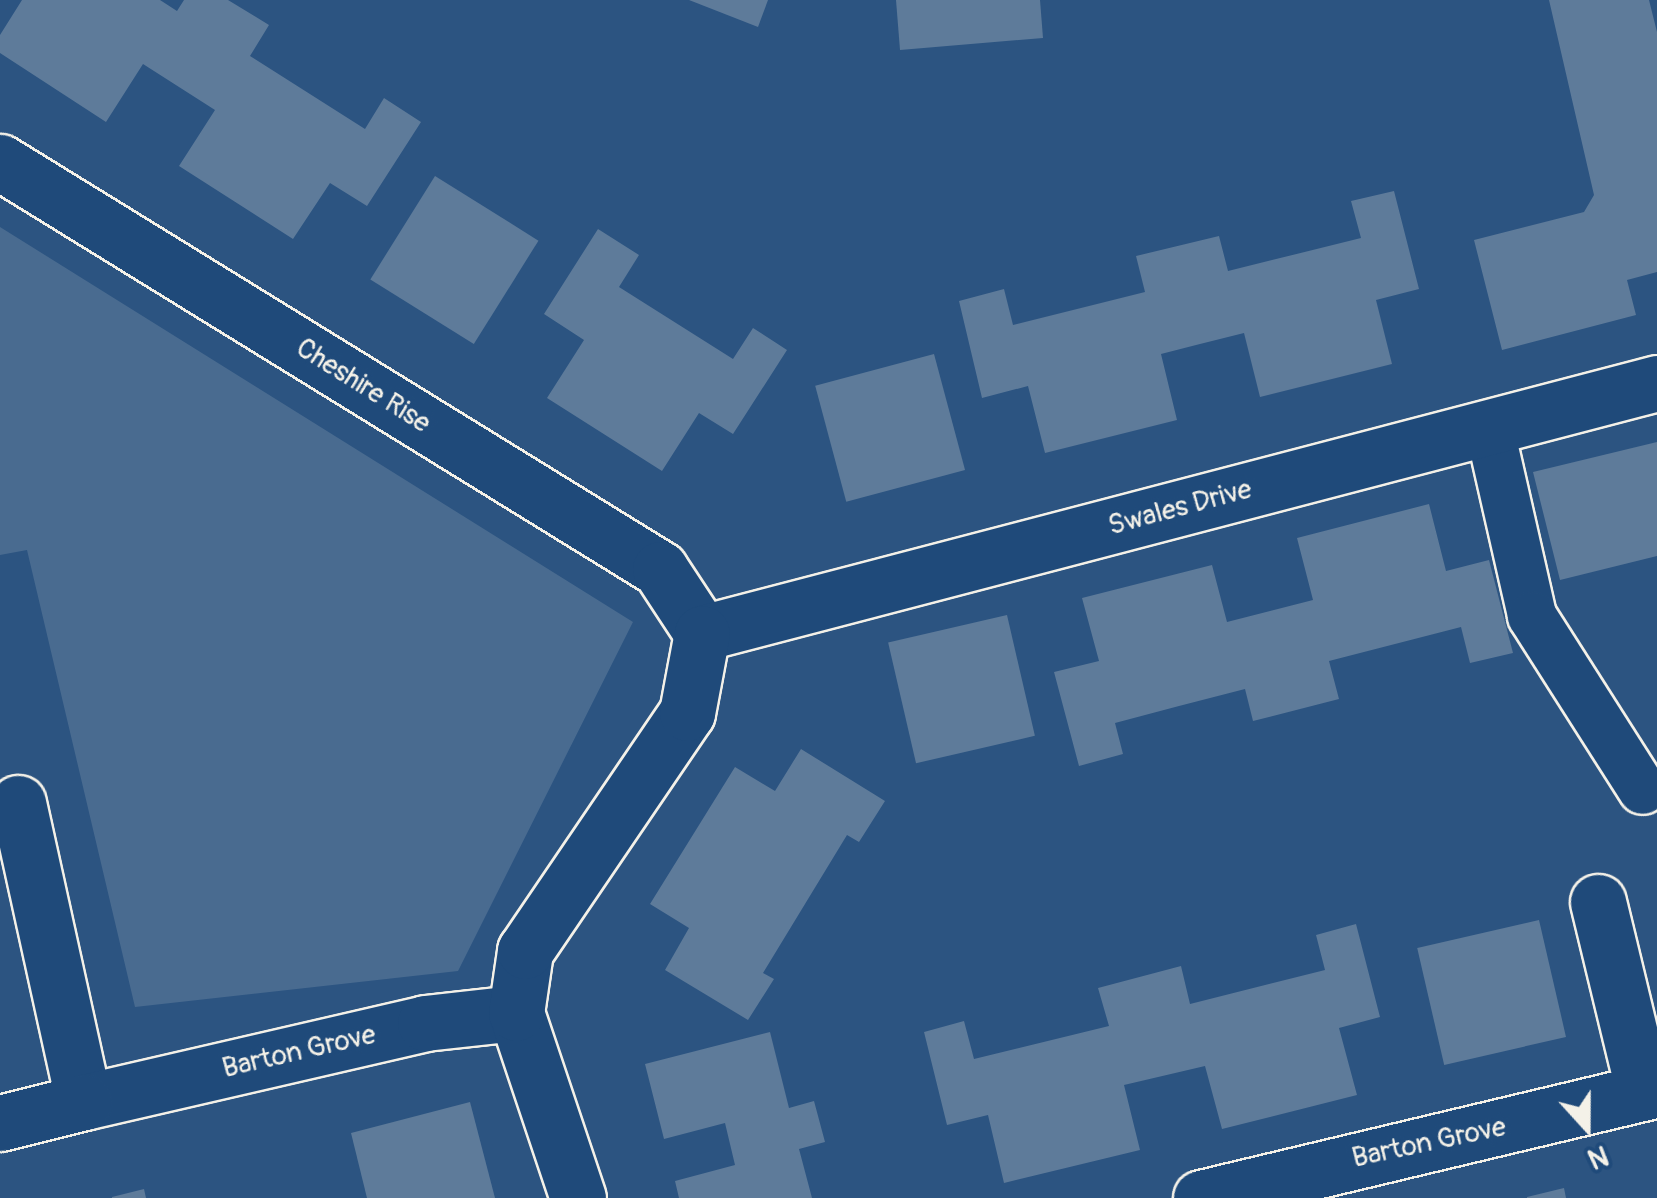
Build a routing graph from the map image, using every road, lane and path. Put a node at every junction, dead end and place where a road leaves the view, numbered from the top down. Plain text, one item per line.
1 (0, 162) edge
2 (1657, 383) edge
3 (1488, 426) junction
4 (702, 634) junction
5 (1643, 790) dead end
6 (18, 803) dead end
7 (1598, 902) dead end
8 (516, 1013) junction
9 (1650, 1090) edge
10 (84, 1102) junction
11 (0, 1123) edge
12 (578, 1198) edge
13 (1201, 1198) edge

1 - 4 street, Cheshire Rise
2 - 3 street, Swales Drive
3 - 4 street, Swales Drive
3 - 5 lane
4 - 8 street
6 - 10 street
7 - 9 street
8 - 10 street, Barton Grove
8 - 12 street
9 - 13 street, Barton Grove
10 - 11 street, Barton Grove

